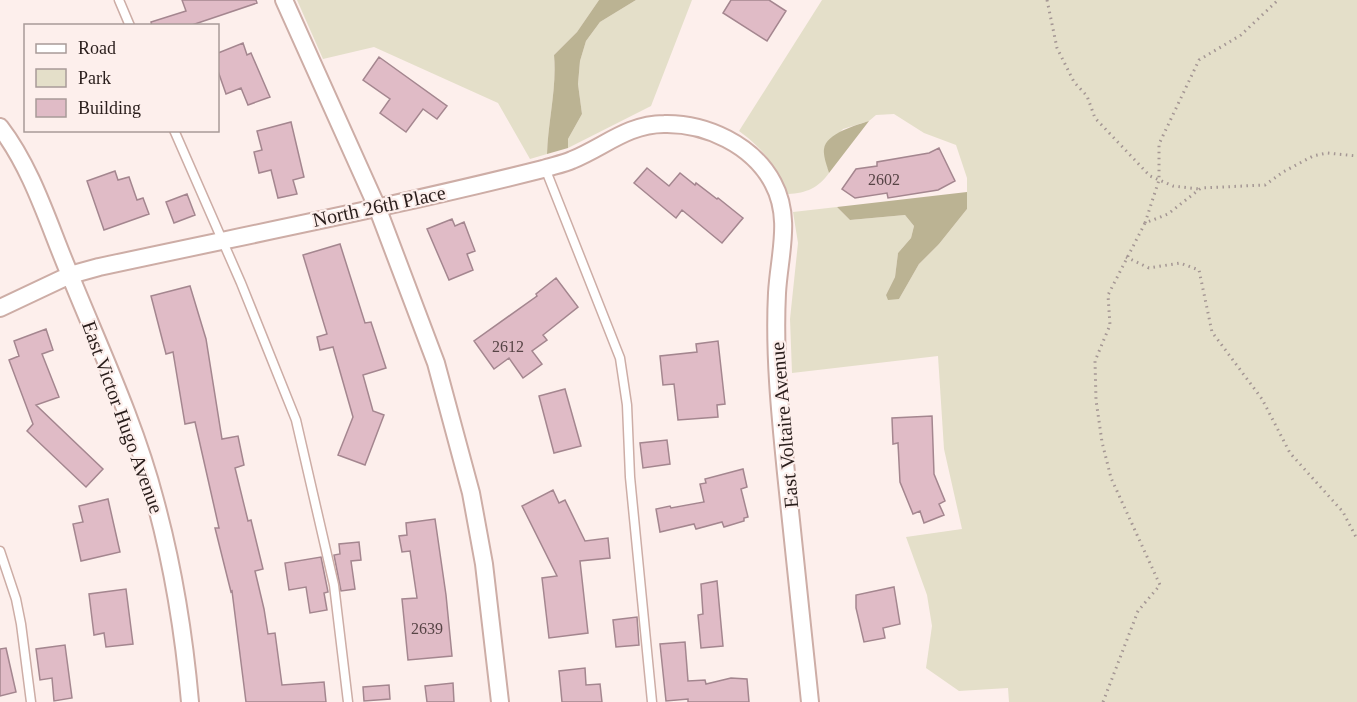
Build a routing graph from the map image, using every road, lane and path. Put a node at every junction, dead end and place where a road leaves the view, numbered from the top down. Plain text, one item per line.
1 (119, 0) edge
2 (284, 0) edge
3 (1047, 0) edge
4 (1278, 0) edge
5 (129, 24) edge
6 (0, 127) edge
7 (175, 132) edge
8 (752, 156) joint
9 (1357, 156) edge
10 (545, 168) junction
11 (1159, 180) junction
12 (1199, 189) junction
13 (377, 207) junction
14 (1145, 223) junction
15 (221, 241) junction
16 (1126, 257) junction
17 (70, 275) junction
18 (0, 308) edge
19 (1357, 539) edge
20 (0, 551) edge
21 (31, 702) edge
22 (190, 702) edge
23 (348, 702) edge
24 (500, 702) edge
25 (652, 702) edge
26 (810, 702) edge
27 (1103, 702) edge

1 - 5 lane
2 - 13 street
3 - 11 path
4 - 11 path
6 - 17 street, East Victor Hugo Avenue
7 - 15 lane
8 - 10 street, North 26th Place
8 - 26 street, East Voltaire Avenue
9 - 12 path
10 - 13 street, North 26th Place
10 - 25 lane
11 - 12 path
11 - 14 path
12 - 14 path
13 - 15 street, North 26th Place
13 - 24 street
14 - 16 path
15 - 17 street, North 26th Place
15 - 23 lane
16 - 19 path
16 - 27 path
17 - 18 street, North 26th Place
17 - 22 street, East Victor Hugo Avenue
20 - 21 lane

